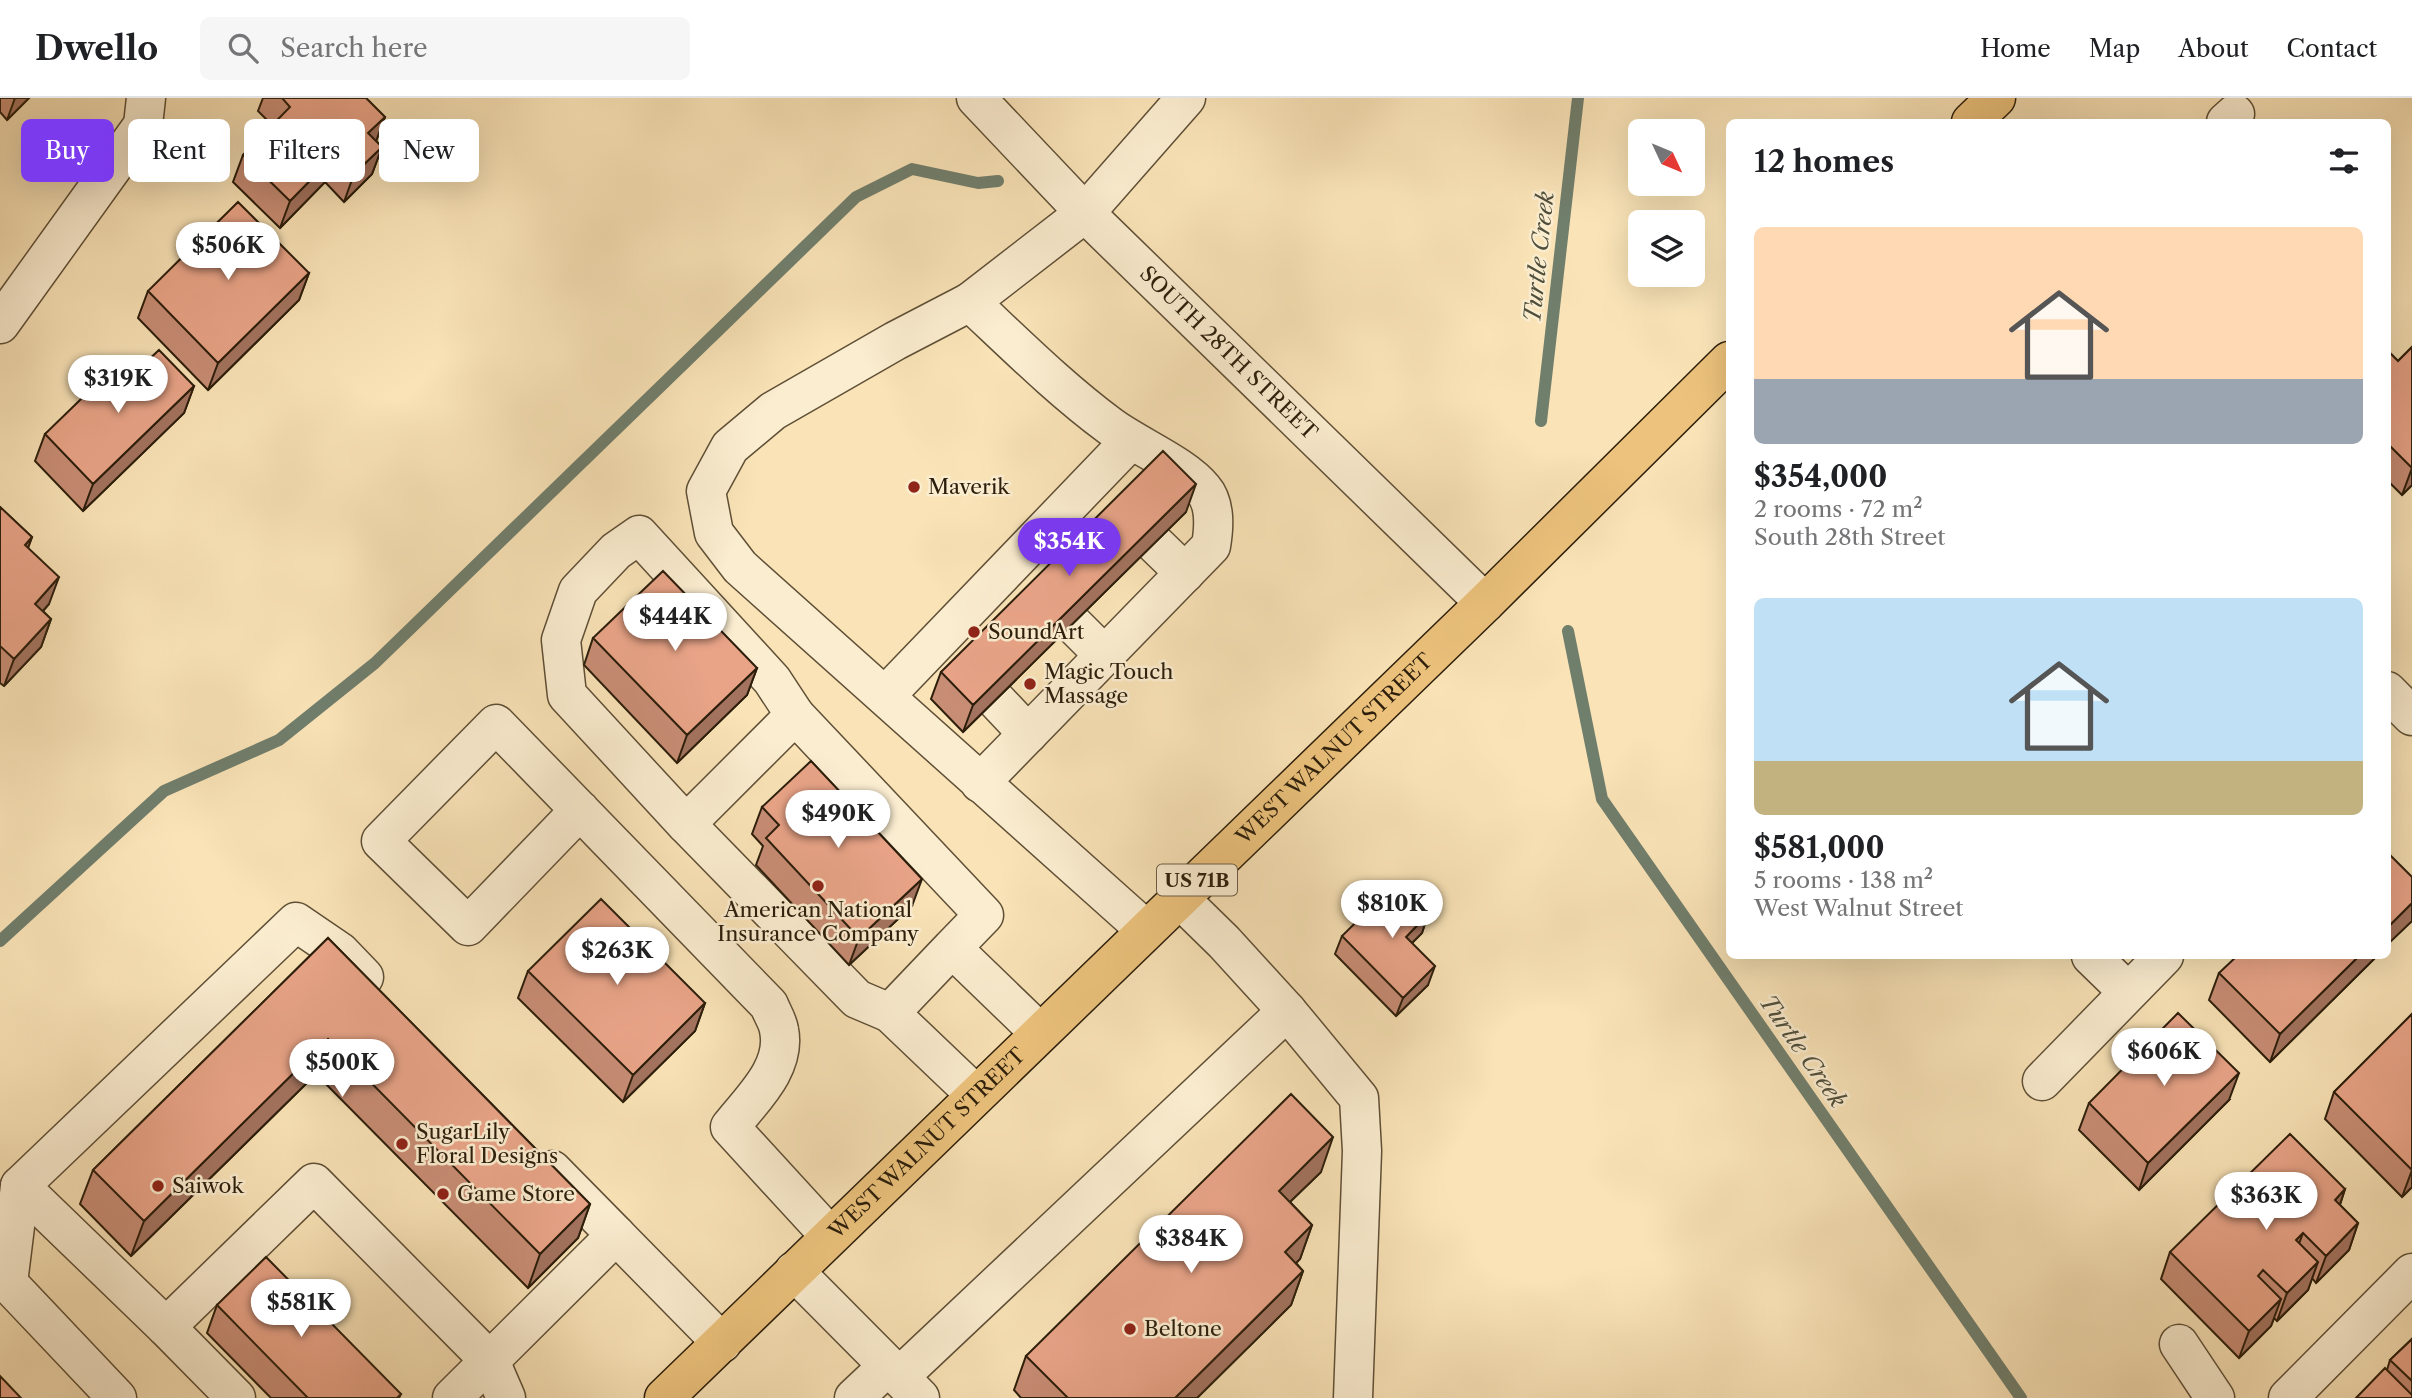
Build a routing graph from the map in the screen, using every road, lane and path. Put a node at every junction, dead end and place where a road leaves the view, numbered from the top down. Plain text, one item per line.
1 (146, 98) edge
2 (976, 98) edge
3 (1186, 98) edge
4 (1996, 98) edge
5 (1974, 119) edge
6 (1085, 213) junction
7 (970, 302) junction
8 (0, 324) edge
9 (1726, 364) edge
10 (1130, 441) junction
11 (1154, 543) edge
12 (1010, 564) junction
13 (1185, 573) junction
14 (1040, 591) edge
15 (1485, 603) junction
16 (1072, 623) edge
17 (1104, 655) junction
18 (885, 696) junction
19 (996, 700) edge
20 (795, 715) junction
21 (1028, 734) junction
22 (980, 783) junction
23 (580, 810) junction
24 (686, 824) junction
25 (1179, 898) junction
26 (1146, 930) junction
27 (952, 948) junction
28 (2094, 959) edge
29 (2162, 959) edge
30 (2128, 992) junction
31 (387, 1001) edge
32 (1287, 1011) junction
33 (890, 1013) junction
34 (1040, 1033) junction
35 (2042, 1081) dead end
36 (976, 1095) junction
37 (530, 1147) edge
38 (20, 1186) junction
39 (616, 1235) junction
40 (830, 1236) junction
41 (794, 1271) junction
42 (2412, 1273) edge
43 (166, 1327) junction
44 (722, 1343) junction
45 (2179, 1344) dead end
46 (489, 1361) junction
47 (902, 1380) edge
48 (117, 1398) edge
49 (230, 1398) edge
50 (452, 1398) edge
51 (506, 1398) edge
52 (664, 1398) edge
53 (854, 1398) edge
54 (1353, 1398) edge
55 (2215, 1398) edge
56 (2288, 1398) edge

1 - 8 street
2 - 6 street, SOUTH 28TH STREET
3 - 6 street
4 - 5 main road
6 - 7 street
6 - 15 street, SOUTH 28TH STREET
7 - 10 street
7 - 18 street
9 - 15 main road, WEST WALNUT STREET / US 71B
10 - 12 street
10 - 13 street
11 - 13 street
12 - 14 street
12 - 18 street
13 - 17 street
15 - 25 main road, WEST WALNUT STREET / US 71B
16 - 17 street
17 - 21 street
18 - 22 street
19 - 21 street
20 - 24 street
20 - 24 street
20 - 27 street
21 - 22 street
22 - 26 street
23 - 23 street
23 - 40 street
24 - 33 street
25 - 26 main road, WEST WALNUT STREET / US 71B
25 - 32 street
26 - 34 main road, WEST WALNUT STREET / US 71B
27 - 33 street
27 - 34 street
28 - 30 street
29 - 30 street
30 - 35 street
31 - 38 street
32 - 47 street
32 - 54 street
33 - 36 street
34 - 36 main road, WEST WALNUT STREET / US 71B
36 - 40 main road, WEST WALNUT STREET / US 71B
37 - 39 street
38 - 43 street
38 - 48 street
39 - 44 street
39 - 46 street
40 - 41 main road, WEST WALNUT STREET / US 71B
41 - 44 main road, WEST WALNUT STREET / US 71B
41 - 47 street
42 - 56 street
43 - 46 street
43 - 49 street
44 - 52 main road, WEST WALNUT STREET / US 71B
45 - 55 street
46 - 50 street
46 - 51 street
47 - 53 street

